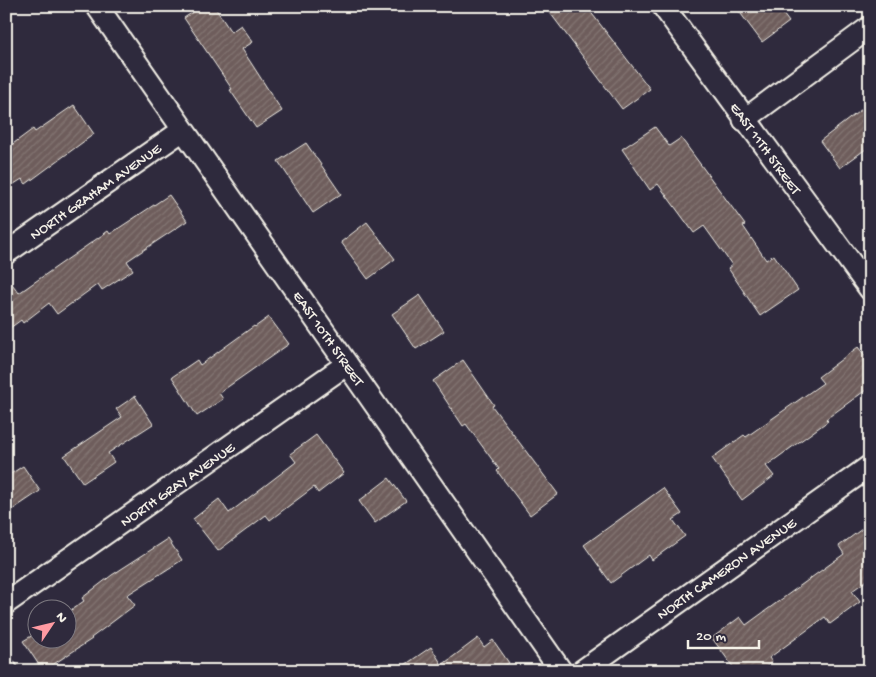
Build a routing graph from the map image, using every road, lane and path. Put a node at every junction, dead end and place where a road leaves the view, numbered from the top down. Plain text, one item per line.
1 (97, 6) edge
2 (663, 6) edge
3 (870, 27) edge
4 (744, 120) junction
5 (183, 130) junction
6 (6, 253) edge
7 (870, 289) edge
8 (347, 364) junction
9 (870, 466) edge
10 (6, 604) edge
11 (561, 671) edge
12 (582, 671) edge

1 - 5 street, EAST 10TH STREET
2 - 4 street, EAST 11TH STREET
3 - 4 street
4 - 7 street, EAST 11TH STREET
5 - 6 street, NORTH GRAHAM AVENUE
5 - 8 street, EAST 10TH STREET
8 - 10 street, NORTH GRAY AVENUE
8 - 11 street, EAST 10TH STREET
9 - 12 street, NORTH CAMERON AVENUE

